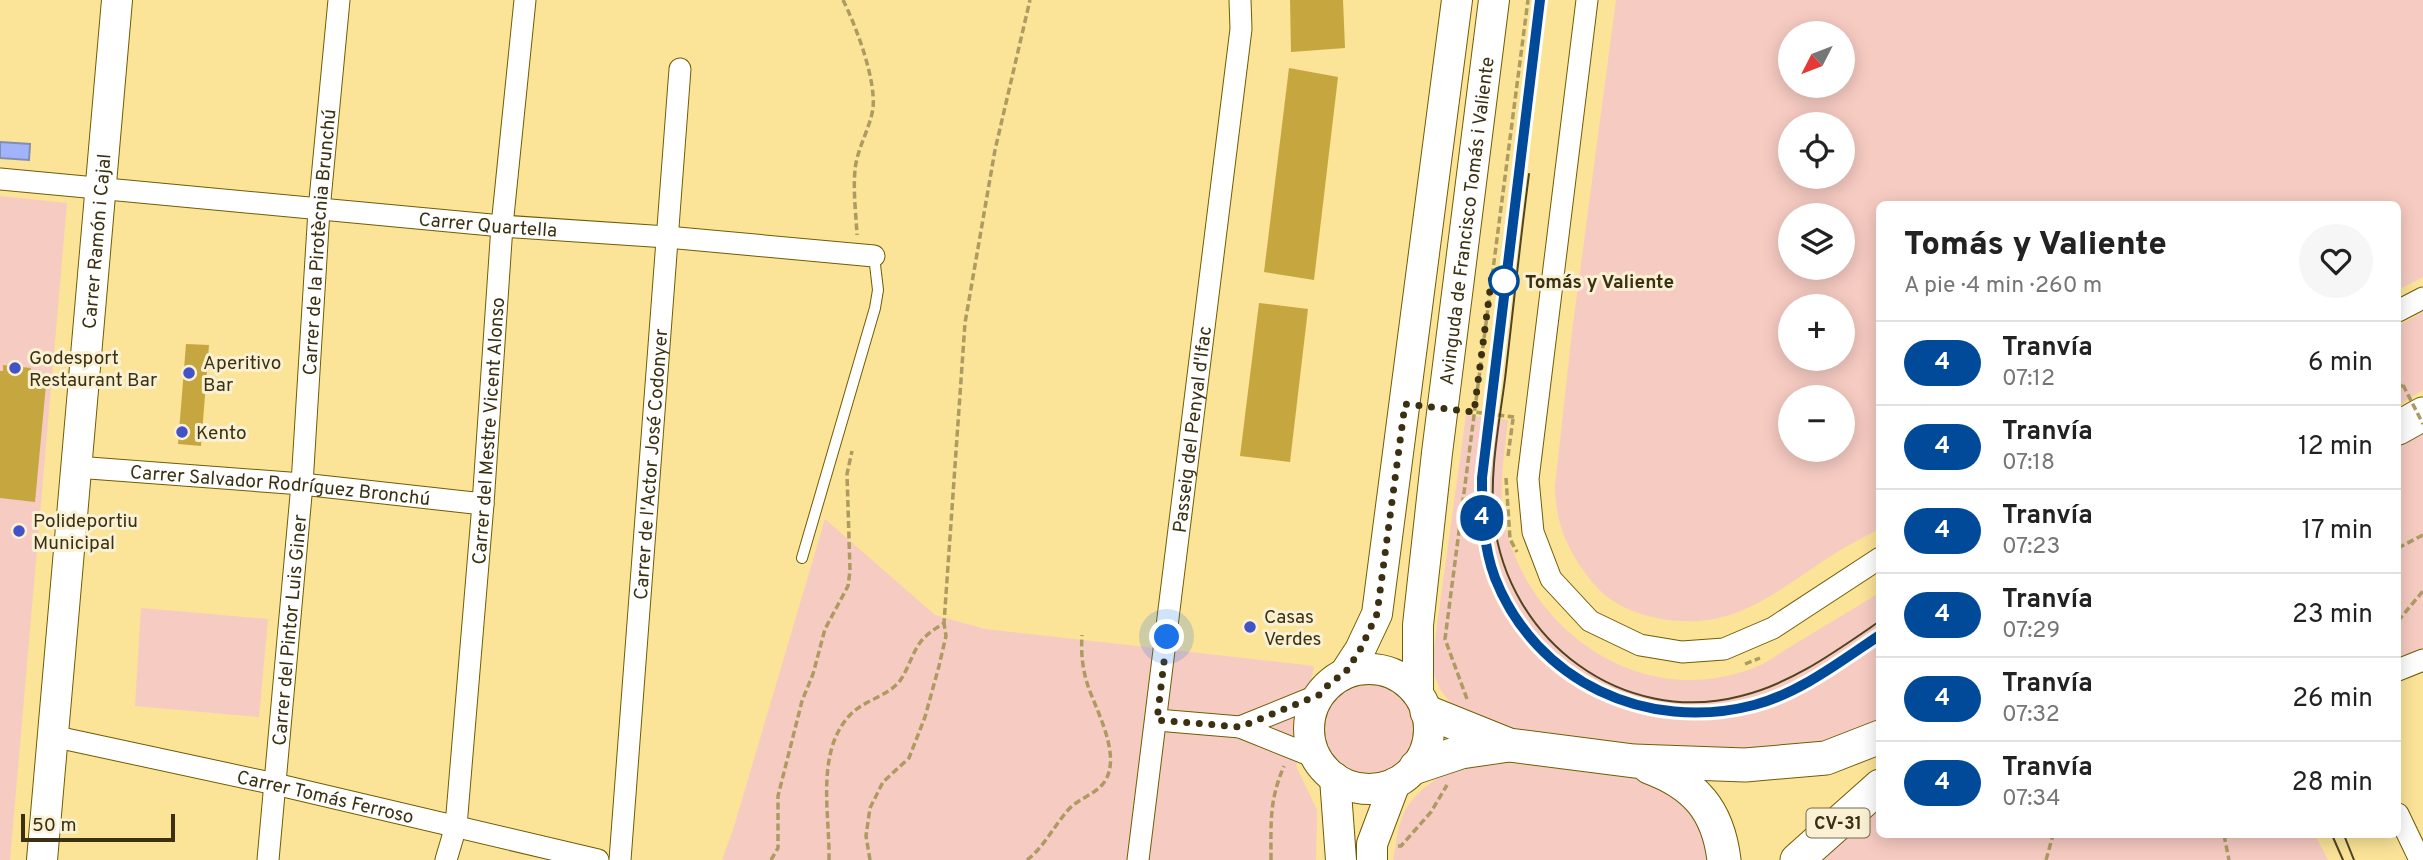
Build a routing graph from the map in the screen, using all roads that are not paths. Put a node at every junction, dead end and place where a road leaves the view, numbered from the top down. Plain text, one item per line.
1 (117, 0) edge
2 (339, 0) edge
3 (525, 0) edge
4 (1240, 0) edge
5 (1457, 0) edge
6 (1494, 0) edge
7 (1587, 0) edge
8 (680, 69) dead end
9 (0, 179) edge
10 (101, 187) junction
11 (319, 210) junction
12 (502, 226) junction
13 (667, 237) junction
14 (866, 255) joint
15 (2423, 298) edge
16 (2401, 309) edge
17 (2423, 414) edge
18 (2401, 426) edge
19 (76, 467) junction
20 (302, 484) junction
21 (484, 504) junction
22 (802, 558) dead end
23 (1876, 561) edge
24 (2423, 660) edge
25 (2401, 669) edge
26 (1345, 673) junction
27 (1319, 695) junction
28 (1423, 703) junction
29 (1157, 720) junction
30 (1240, 727) junction
31 (52, 736) junction
32 (1876, 739) edge
33 (1465, 740) junction
34 (1634, 761) junction
35 (1314, 764) junction
36 (1406, 775) junction
37 (275, 784) junction
38 (1876, 790) edge
39 (2401, 820) edge
40 (456, 826) junction
41 (1372, 852) edge
42 (42, 860) edge
43 (268, 860) edge
44 (446, 860) edge
45 (598, 860) edge
46 (620, 860) edge
47 (1138, 860) edge
48 (1342, 860) edge
49 (1724, 860) edge
50 (1797, 860) edge
51 (2420, 860) edge

1 - 10 main road, Carrer Ramón i Cajal
2 - 11 street, Carrer de la Pirotècnia Brunchú
3 - 12 street, Carrer del Mestre Vicent Alonso
4 - 29 street, Passeig del Penyal d'Ifac
5 - 26 main road, Avinguda de Francisco Tomás i Valiente
6 - 28 main road, Avinguda de Francisco Tomás i Valiente
7 - 23 street
8 - 13 street, Carrer de l'Actor José Codonyer
9 - 10 street, Carrer Quartella
10 - 11 street, Carrer Quartella
10 - 19 main road, Carrer Ramón i Cajal
11 - 12 street, Carrer Quartella
11 - 20 street, Carrer de la Pirotècnia Brunchú
12 - 13 street, Carrer Quartella
12 - 21 street, Carrer del Mestre Vicent Alonso
13 - 14 street, Carrer Quartella
13 - 46 street, Carrer de l'Actor José Codonyer
14 - 22 lane
15 - 16 street
17 - 18 main road
19 - 20 street, Carrer Salvador Rodríguez Bronchú
19 - 31 main road, Carrer Ramón i Cajal
20 - 21 street, Carrer Salvador Rodríguez Bronchú
20 - 37 street, Carrer del Pintor Luis Giner
21 - 40 street, Carrer del Mestre Vicent Alonso
24 - 25 street
26 - 27 main road
26 - 28 main road
27 - 30 street
27 - 35 main road
28 - 33 main road
28 - 36 main road
29 - 30 street
29 - 47 street, Passeig del Penyal d'Ifac
30 - 35 street
31 - 37 street, Carrer Tomás Ferroso
31 - 42 main road, Carrer Ramón i Cajal
32 - 34 main road
33 - 34 main road
33 - 36 main road
34 - 49 main road
35 - 36 main road
35 - 48 main road
36 - 41 main road
37 - 40 street, Carrer Tomás Ferroso
37 - 43 street, Carrer del Pintor Luis Giner
38 - 50 main road, CV-31
39 - 51 street
40 - 44 street, Carrer del Mestre Vicent Alonso
40 - 45 street, Carrer Tomás Ferroso

